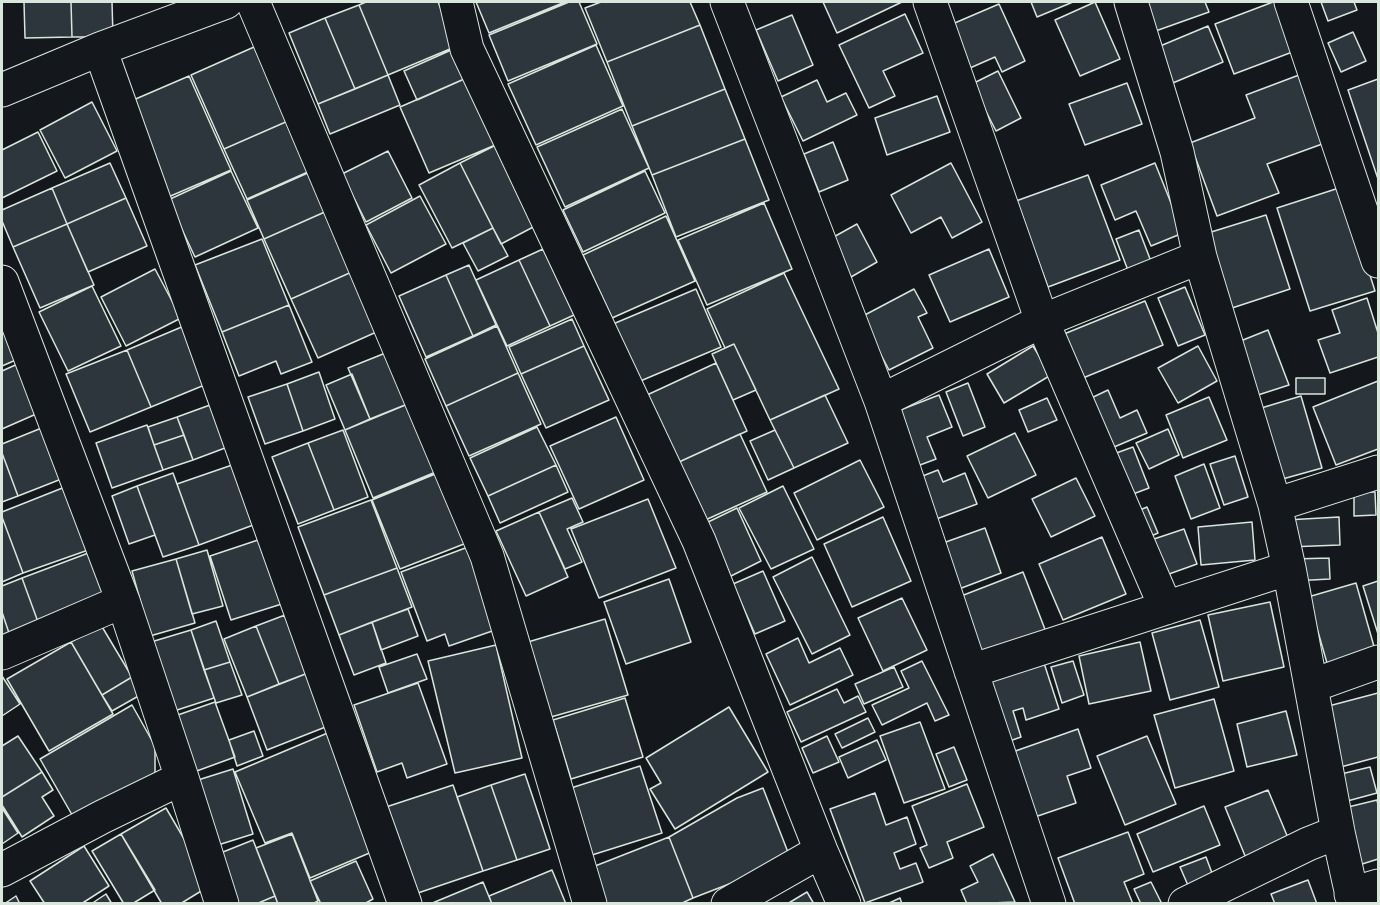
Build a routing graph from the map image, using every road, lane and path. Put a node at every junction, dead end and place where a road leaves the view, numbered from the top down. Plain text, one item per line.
1 (225, 2) edge
2 (253, 2) edge
3 (456, 2) edge
4 (727, 2) edge
5 (930, 2) edge
6 (1131, 2) edge
7 (1291, 2) edge
8 (100, 50) junction
9 (2, 90) edge
10 (1375, 240) edge
11 (1200, 257) junction
12 (2, 282) edge
13 (1042, 321) junction
14 (881, 401) junction
15 (1378, 472) edge
16 (1275, 505) junction
17 (1289, 568) junction
18 (123, 601) junction
19 (1166, 608) junction
20 (2, 653) edge
21 (1378, 662) edge
22 (971, 671) junction
23 (1311, 686) junction
24 (182, 778) junction
25 (1338, 832) junction
26 (821, 851) junction
27 (2, 870) edge
28 (1361, 895) edge
29 (222, 903) edge
30 (405, 903) edge
31 (590, 903) edge
32 (728, 903) edge
33 (844, 903) edge
34 (1049, 903) edge
35 (1185, 903) edge

1 - 8 street
2 - 31 street
3 - 26 street
4 - 14 street
5 - 13 street
6 - 11 street
7 - 10 street
8 - 9 street
8 - 30 street
11 - 13 street
11 - 16 street
12 - 18 street
13 - 14 street
13 - 19 street
14 - 22 street
15 - 16 street
16 - 17 street
17 - 19 street
17 - 23 street
18 - 20 street
18 - 24 street
19 - 22 street
21 - 23 street
22 - 34 street
23 - 25 street
24 - 27 street
24 - 29 street
25 - 28 street
25 - 35 street
26 - 32 street
26 - 33 street

